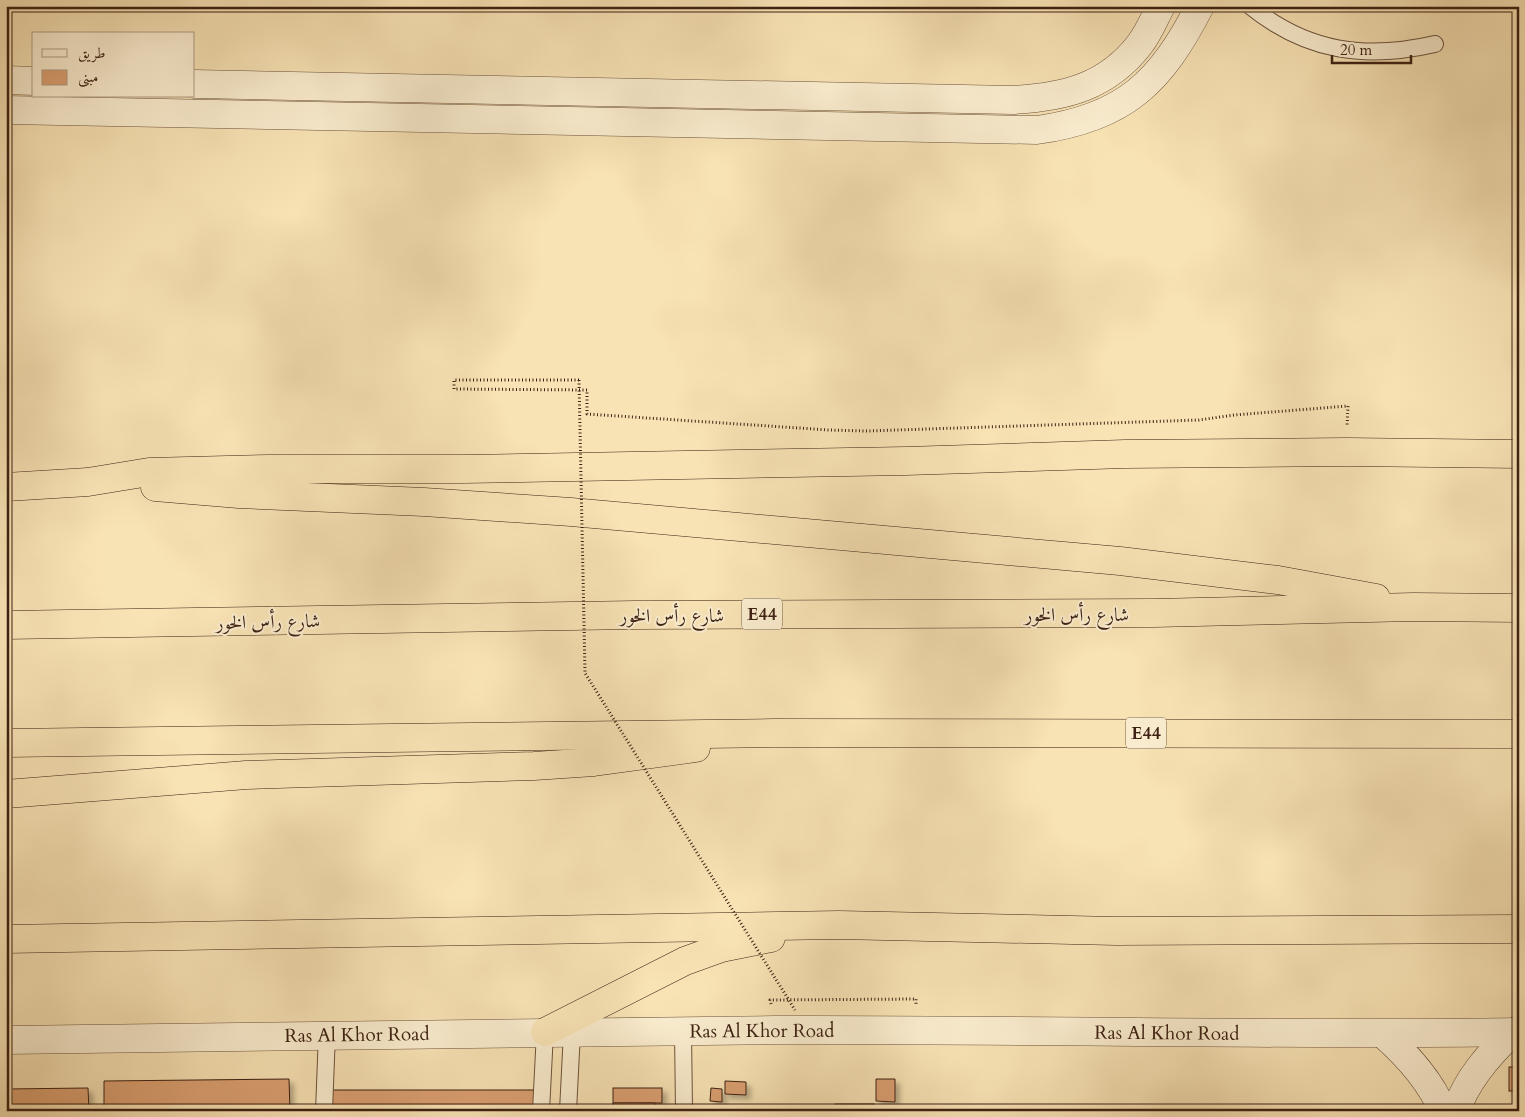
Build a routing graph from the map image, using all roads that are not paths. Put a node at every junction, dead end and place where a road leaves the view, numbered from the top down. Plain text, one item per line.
1 (1161, 6) edge
2 (1200, 6) edge
3 (1250, 6) edge
4 (1435, 44) dead end
5 (6, 80) edge
6 (32, 81) edge
7 (195, 84) edge
8 (6, 110) edge
9 (1519, 454) edge
10 (88, 482) junction
11 (6, 487) edge
12 (1414, 607) junction
13 (1519, 608) edge
14 (6, 625) edge
15 (774, 733) junction
16 (1519, 734) edge
17 (6, 743) edge
18 (6, 794) edge
19 (840, 925) junction
20 (1519, 929) edge
21 (6, 939) edge
22 (559, 1032) junction
23 (683, 1032) junction
24 (1516, 1032) edge
25 (327, 1033) junction
26 (1383, 1034) junction
27 (6, 1040) edge
28 (324, 1111) edge
29 (541, 1111) edge
30 (568, 1111) edge
31 (684, 1111) edge
32 (1443, 1111) edge
33 (1456, 1111) edge

1 - 7 street
2 - 8 street
3 - 4 lane
5 - 6 street
9 - 10 highway
10 - 11 highway
10 - 12 highway
12 - 13 highway, شارع رأس الخور / E44
12 - 14 highway, شارع رأس الخور / E44
15 - 16 highway, E44
15 - 17 highway, E44
15 - 18 highway
19 - 20 highway
19 - 21 highway
19 - 22 highway
22 - 23 street, Ras Al Khor Road
22 - 25 street, Ras Al Khor Road
22 - 29 lane
22 - 30 lane
23 - 26 street, Ras Al Khor Road
23 - 31 lane
24 - 26 street, Ras Al Khor Road
24 - 33 street
25 - 27 street, Ras Al Khor Road
25 - 28 lane
26 - 32 street

